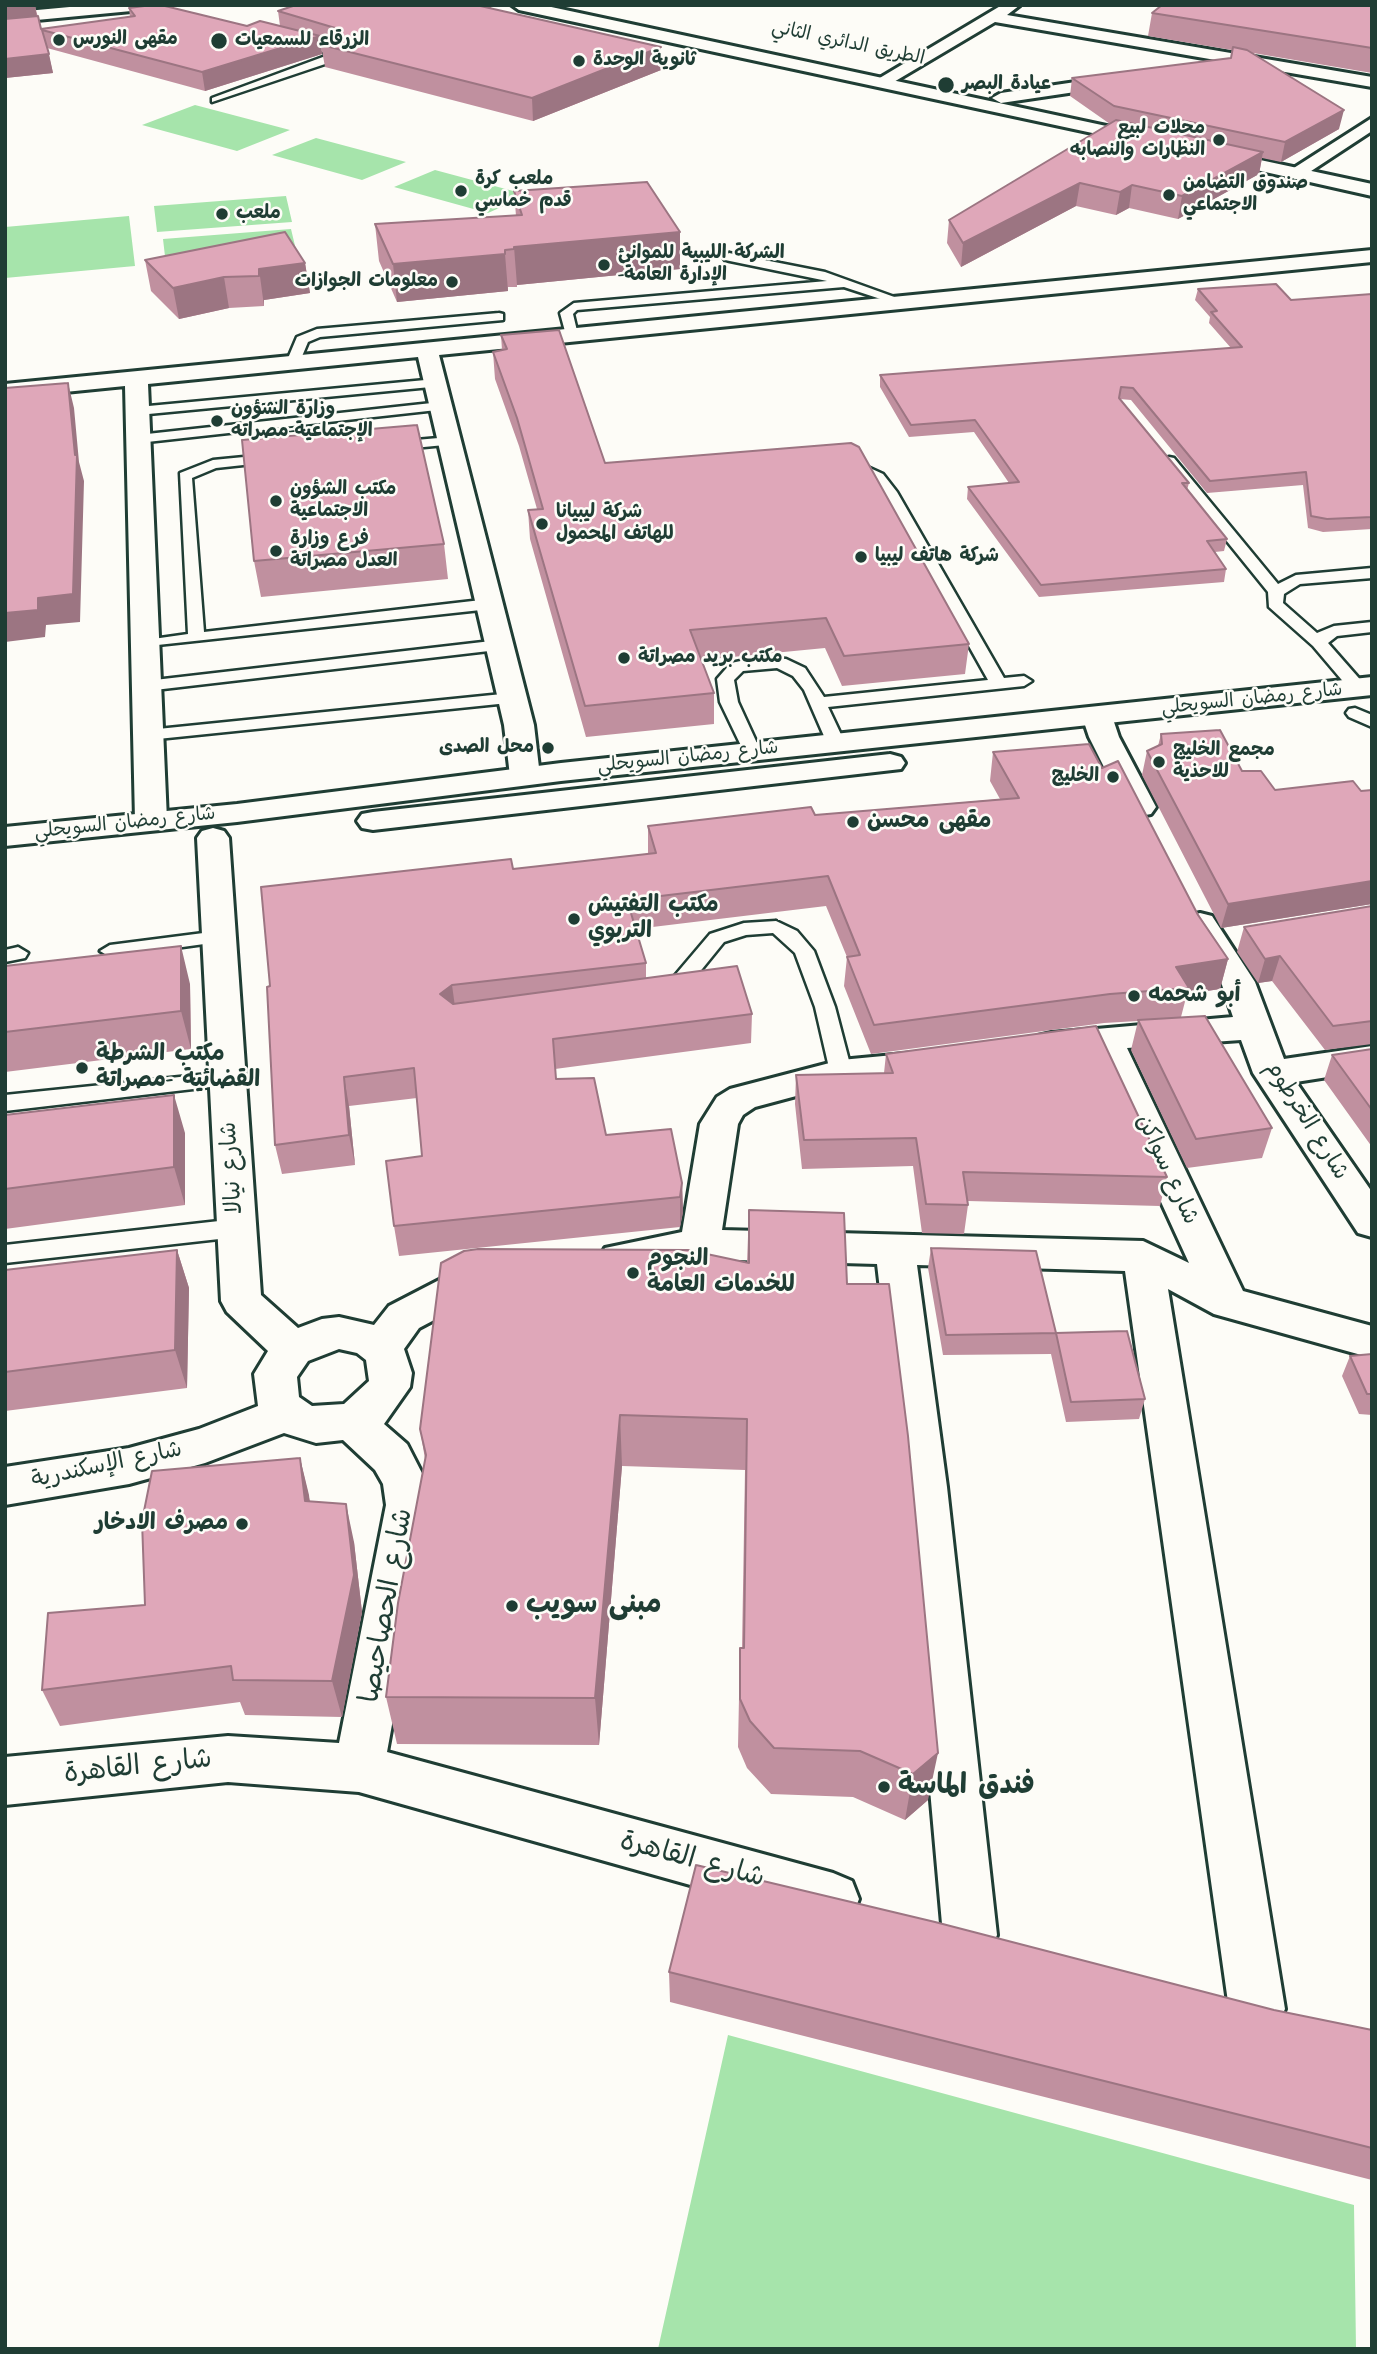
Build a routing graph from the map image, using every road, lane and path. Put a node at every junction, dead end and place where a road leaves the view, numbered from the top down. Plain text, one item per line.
1 (142, 5) edge
2 (519, 5) edge
3 (561, 5) edge
4 (1013, 5) edge
5 (992, 17) junction
6 (5, 18) edge
7 (276, 36) edge
8 (1266, 64) junction
9 (1199, 71) edge
10 (1146, 77) edge
11 (888, 79) junction
12 (1372, 82) edge
13 (1001, 98) junction
14 (216, 100) dead end
15 (1372, 122) edge
16 (1181, 142) junction
17 (1302, 169) junction
18 (1372, 178) edge
19 (1372, 192) edge
20 (1372, 256) edge
21 (729, 257) dead end
22 (845, 283) junction
23 (905, 303) junction
24 (499, 317) dead end
25 (572, 335) junction
26 (427, 349) junction
27 (293, 363) junction
28 (136, 379) junction
29 (5, 391) edge
30 (439, 395) junction
31 (138, 411) junction
32 (138, 439) junction
33 (450, 441) junction
34 (1157, 447) edge
35 (371, 448) edge
36 (292, 456) edge
37 (830, 460) edge
38 (1372, 573) edge
39 (1276, 592) junction
40 (490, 604) junction
41 (1372, 627) edge
42 (196, 638) junction
43 (1319, 643) junction
44 (145, 644) junction
45 (500, 645) junction
46 (1024, 681) dead end
47 (999, 684) junction
48 (146, 685) junction
49 (512, 698) junction
50 (818, 704) junction
51 (1366, 704) edge
52 (1101, 727) junction
53 (148, 735) junction
54 (836, 743) junction
55 (752, 752) junction
56 (525, 776) junction
57 (151, 820) junction
58 (1154, 834) edge
59 (5, 837) edge
60 (213, 838) junction
61 (5, 860) edge
62 (1185, 895) edge
63 (1251, 936) edge
64 (219, 937) junction
65 (1210, 943) junction
66 (110, 951) edge
67 (640, 1002) edge
68 (1255, 1027) junction
69 (1104, 1038) junction
70 (1024, 1049) edge
71 (971, 1057) edge
72 (1372, 1058) edge
73 (841, 1072) junction
74 (1271, 1073) junction
75 (228, 1079) junction
76 (5, 1103) edge
77 (1370, 1214) edge
78 (237, 1228) junction
79 (700, 1244) junction
80 (895, 1249) junction
81 (5, 1254) edge
82 (1143, 1256) junction
83 (580, 1266) edge
84 (514, 1278) edge
85 (1228, 1303) junction
86 (1372, 1342) edge
87 (381, 1348) junction
88 (293, 1349) junction
89 (287, 1413) junction
90 (352, 1421) junction
91 (5, 1486) edge
92 (359, 1768) junction
93 (5, 1782) edge
94 (1205, 1995) edge
95 (1257, 2009) junction
96 (1308, 2019) edge

1 - 6 street
2 - 11 street
3 - 11 street, الطريق الدائري الثاني
4 - 5 street
5 - 8 street
5 - 11 street
7 - 14 lane
8 - 9 street
8 - 12 street
10 - 13 street
11 - 13 street, الطريق الدائري الثاني
11 - 16 street
13 - 16 street, الطريق الدائري الثاني
15 - 17 street
16 - 17 street
17 - 18 street
17 - 19 street
20 - 23 street
21 - 22 lane
22 - 23 lane
22 - 25 lane
23 - 25 street
24 - 27 lane
25 - 26 street
26 - 27 street
26 - 30 street
27 - 28 street
28 - 29 street
28 - 31 street
30 - 31 lane
30 - 32 lane
30 - 33 street
31 - 32 street
32 - 44 street
33 - 35 lane
33 - 40 street
34 - 39 lane
36 - 42 lane
37 - 47 lane
38 - 39 lane
39 - 43 lane
40 - 42 lane
40 - 45 street
41 - 43 lane
42 - 44 lane
43 - 51 lane
44 - 48 street
45 - 48 lane
45 - 49 street
46 - 47 lane
47 - 50 lane
48 - 53 street
49 - 53 lane
49 - 56 street
50 - 54 lane
50 - 55 lane
51 - 52 street, شارع رمضان السويحلي
52 - 54 street, شارع رمضان السويحلي
52 - 58 street
52 - 60 street, شارع رمضان السويحلي
53 - 57 street
54 - 55 street, شارع رمضان السويحلي
55 - 56 street, شارع رمضان السويحلي
56 - 57 street, شارع رمضان السويحلي
57 - 59 street, شارع رمضان السويحلي
60 - 61 street, شارع رمضان السويحلي
60 - 64 street, شارع نيالا
62 - 65 street, شارع الخرطوم
63 - 65 street
64 - 66 lane
64 - 75 street, شارع نيالا
65 - 68 street, شارع الخرطوم
67 - 73 lane
68 - 69 street
68 - 74 street, شارع الخرطوم
69 - 70 street
69 - 85 street, شارع سواكن
71 - 73 street
72 - 74 street
73 - 79 street
74 - 77 street, شارع الخرطوم
75 - 76 lane
75 - 78 street, شارع نيالا
78 - 81 lane
78 - 88 street, شارع نيالا
79 - 80 street
79 - 83 street
80 - 82 street
80 - 92 street, شارع القاهرة
82 - 85 street
82 - 95 street
84 - 87 street
85 - 86 street
87 - 88 street
87 - 90 street
88 - 89 street
89 - 90 street
89 - 91 street, شارع الإسكندرية
90 - 92 street, شارع الحصاحيصا
92 - 93 street, شارع القاهرة
94 - 95 street
95 - 96 street

